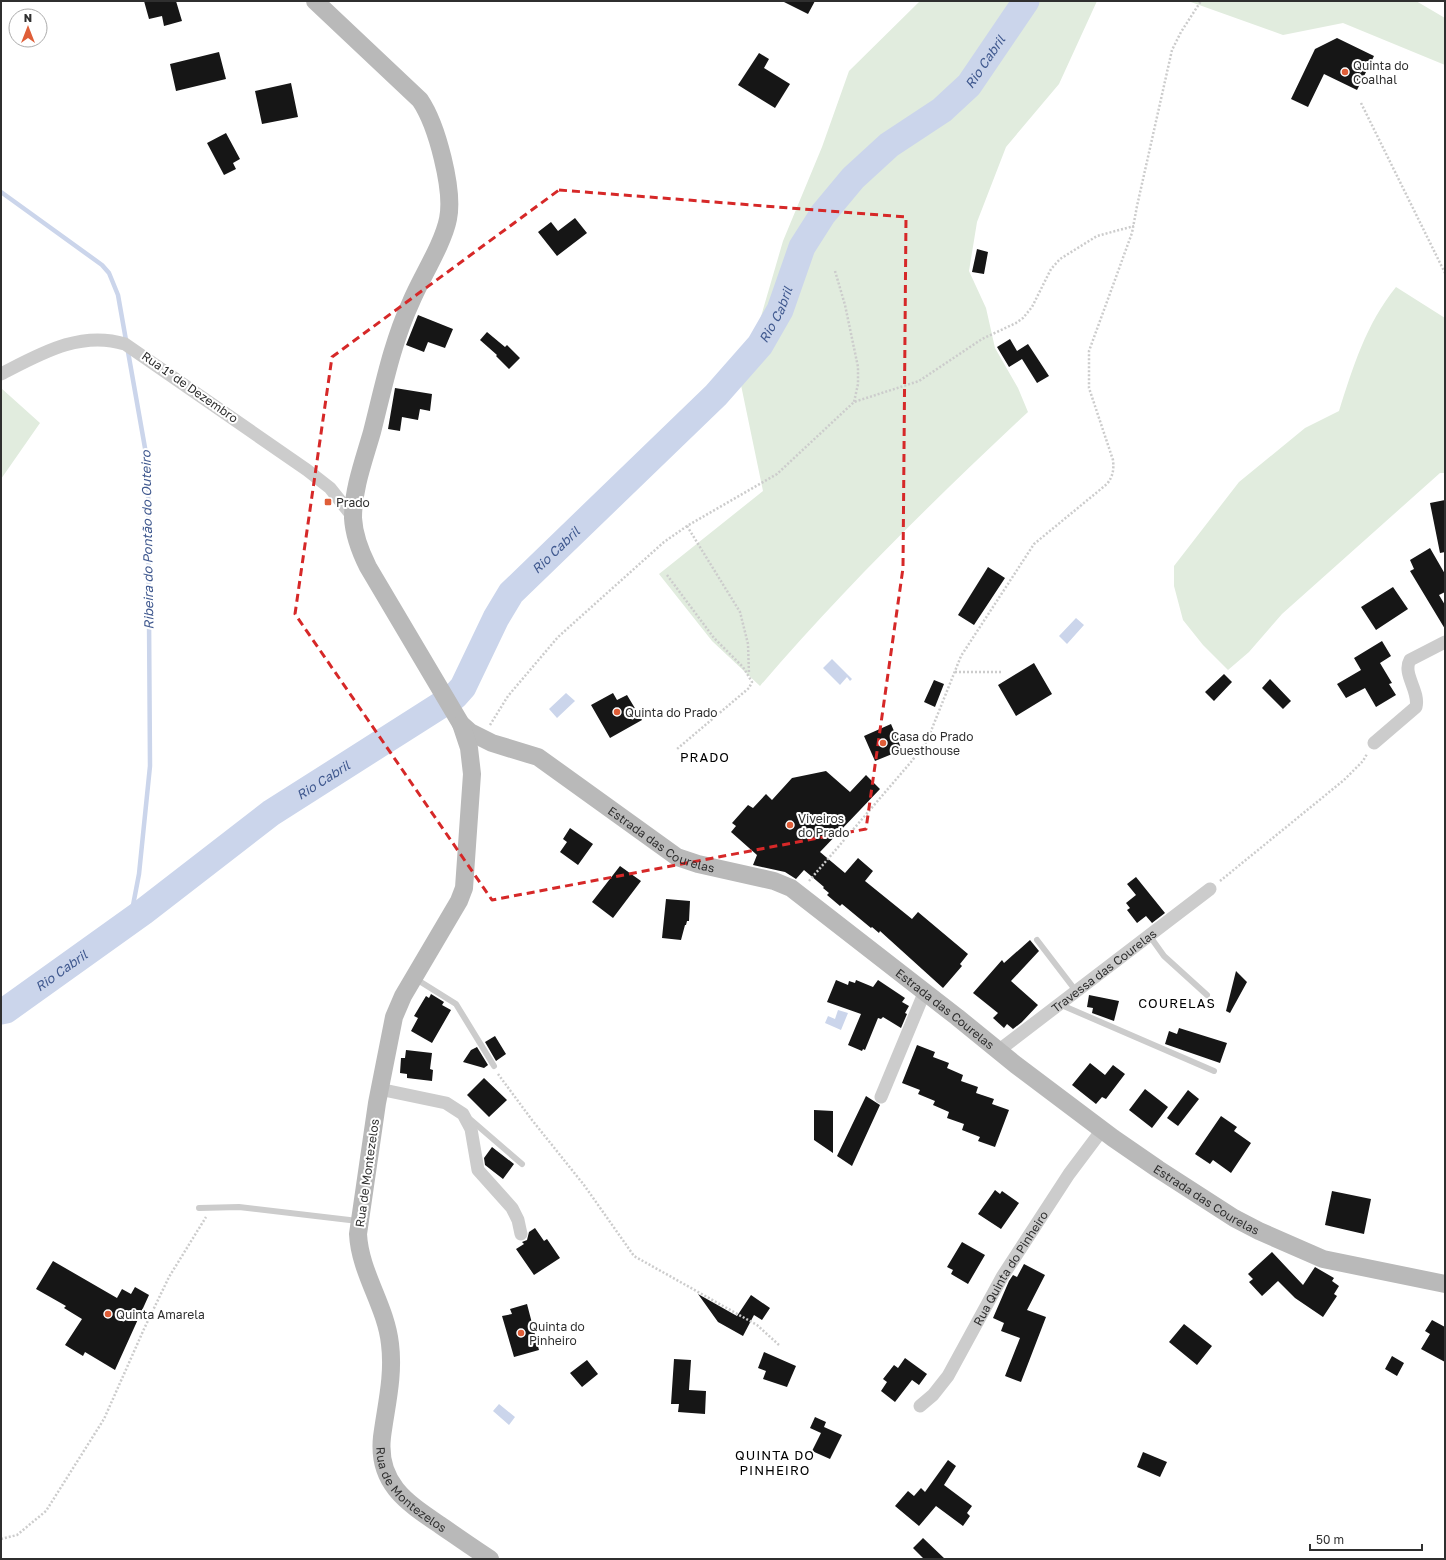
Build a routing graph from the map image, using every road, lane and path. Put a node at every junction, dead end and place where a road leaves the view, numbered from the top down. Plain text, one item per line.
1 (315, 1) edge
2 (1201, 1) edge
3 (1362, 103) dead end
4 (1134, 226) junction
5 (835, 271) dead end
6 (1445, 273) edge
7 (1, 374) edge
8 (854, 402) junction
9 (353, 517) junction
10 (687, 526) junction
11 (667, 575) dead end
12 (1445, 642) edge
13 (955, 672) junction
14 (1002, 672) dead end
15 (749, 674) junction
16 (458, 719) junction
17 (482, 738) junction
18 (1374, 743) joint
19 (677, 748) dead end
20 (517, 750) junction
21 (474, 763) junction
22 (1210, 889) joint
23 (798, 894) junction
24 (1149, 936) junction
25 (1037, 940) dead end
26 (414, 978) junction
27 (925, 991) junction
28 (1076, 991) junction
29 (1207, 995) dead end
30 (1060, 1004) junction
31 (998, 1051) junction
32 (494, 1066) joint
33 (1214, 1071) dead end
34 (379, 1089) junction
35 (881, 1097) dead end
36 (463, 1114) junction
37 (1102, 1130) junction
38 (522, 1164) dead end
39 (213, 1207) junction
40 (199, 1208) dead end
41 (359, 1221) junction
42 (520, 1234) dead end
43 (1445, 1284) edge
44 (779, 1345) dead end
45 (920, 1406) dead end
46 (1, 1539) edge
47 (490, 1559) edge

1 - 9 main road
2 - 4 path
3 - 6 path
4 - 8 path
4 - 13 path
5 - 8 path
7 - 9 street, Rua 1º de Dezembro
8 - 10 path
9 - 16 main road
10 - 15 path
10 - 17 path
11 - 15 path
12 - 18 street
13 - 14 path
13 - 23 path
15 - 19 path
16 - 17 main road, Estrada das Courelas
16 - 21 main road
17 - 20 main road, Estrada das Courelas
17 - 21 main road, Rua de Montezelos
18 - 22 path
20 - 21 main road
20 - 23 main road, Estrada das Courelas
21 - 26 main road, Rua de Montezelos
22 - 24 street, Travessa das Courelas
23 - 27 main road, Estrada das Courelas
24 - 28 street, Travessa das Courelas
24 - 29 lane
25 - 28 lane
26 - 32 lane
26 - 34 main road, Rua de Montezelos
27 - 31 main road, Estrada das Courelas
27 - 35 street
28 - 30 street, Travessa das Courelas
30 - 31 street, Travessa das Courelas
30 - 33 lane
31 - 37 main road, Estrada das Courelas
32 - 44 path
34 - 36 street
34 - 41 main road, Rua de Montezelos
36 - 38 lane
36 - 42 street
37 - 43 main road, Estrada das Courelas
37 - 45 street, Rua Quinta do Pinheiro
39 - 40 lane
39 - 41 lane
39 - 46 path
41 - 47 main road, Rua de Montezelos

